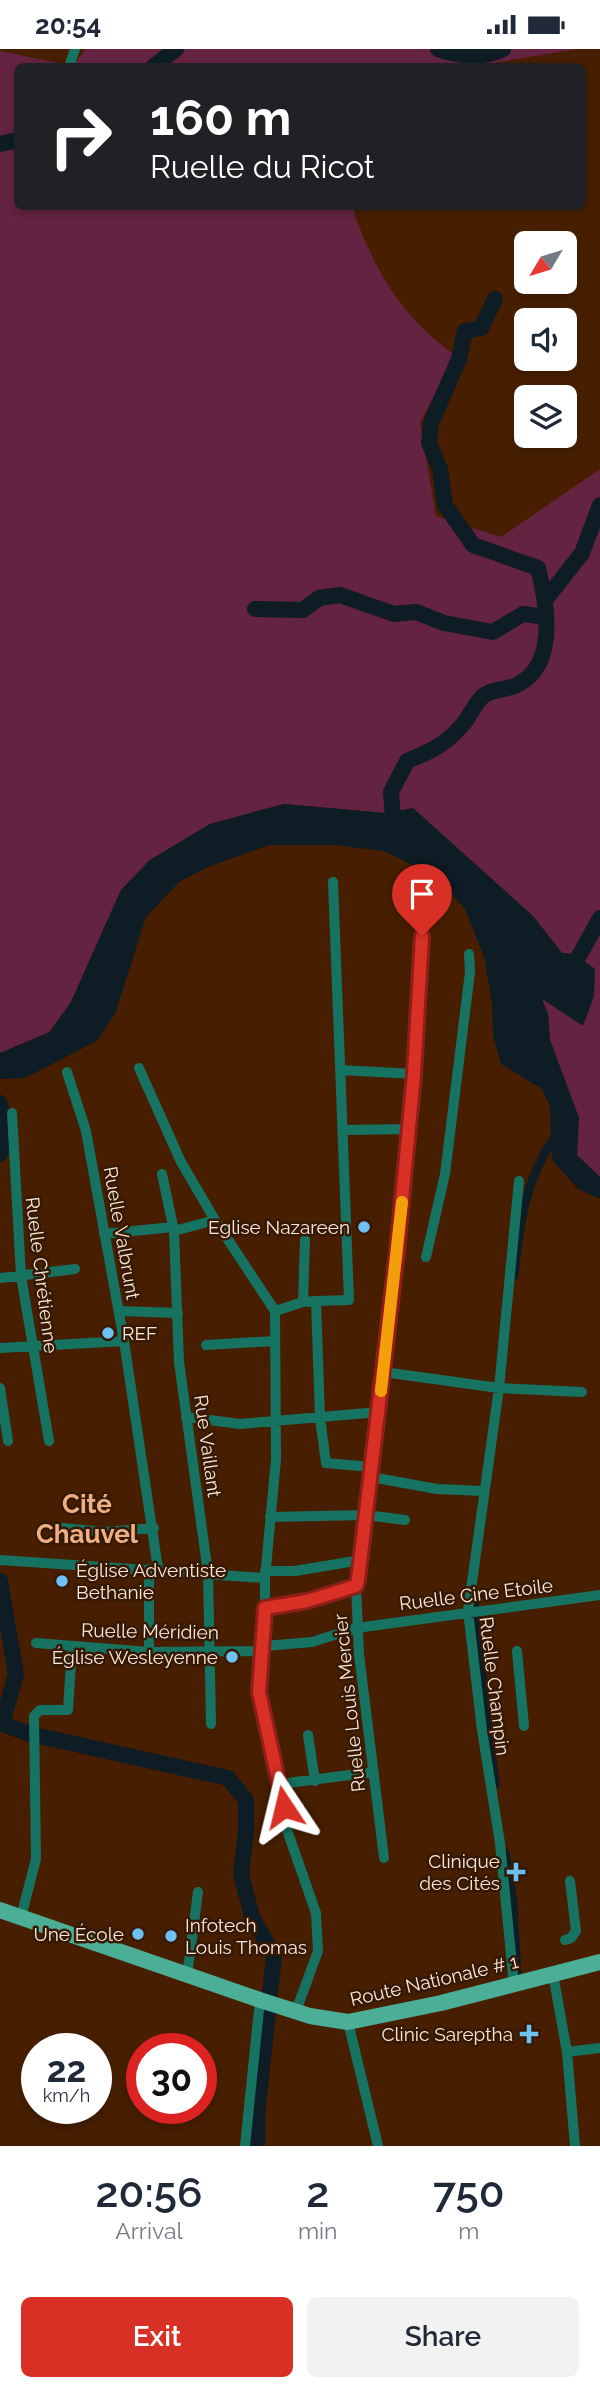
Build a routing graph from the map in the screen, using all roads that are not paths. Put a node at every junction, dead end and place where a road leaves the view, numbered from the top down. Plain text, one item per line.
1 (333, 882) dead end
2 (423, 915) dead end
3 (469, 954) dead end
4 (139, 1068) dead end
5 (341, 1070) junction
6 (67, 1072) dead end
7 (414, 1074) junction
8 (12, 1112) dead end
9 (409, 1129) junction
10 (344, 1130) junction
11 (162, 1174) dead end
12 (519, 1181) dead end
13 (215, 1220) junction
14 (174, 1229) junction
15 (104, 1234) junction
16 (306, 1240) dead end
17 (426, 1257) dead end
18 (75, 1269) dead end
19 (21, 1276) junction
20 (0, 1278) edge
21 (316, 1301) junction
22 (303, 1302) junction
23 (119, 1311) junction
24 (275, 1311) junction
25 (178, 1313) junction
26 (124, 1341) junction
27 (275, 1341) junction
28 (206, 1345) dead end
29 (33, 1346) junction
30 (0, 1348) edge
31 (383, 1372) junction
32 (0, 1388) edge
33 (499, 1388) junction
34 (582, 1392) dead end
35 (379, 1412) junction
36 (186, 1417) junction
37 (320, 1417) junction
38 (276, 1423) junction
39 (8, 1441) dead end
40 (49, 1441) dead end
41 (371, 1472) junction
42 (484, 1491) junction
43 (366, 1515) junction
44 (270, 1517) junction
45 (405, 1520) dead end
46 (63, 1528) dead end
47 (153, 1528) junction
48 (2, 1560) edge
49 (361, 1560) junction
50 (154, 1569) junction
51 (208, 1573) junction
52 (265, 1575) junction
53 (356, 1586) junction
54 (600, 1595) edge
55 (265, 1608) junction
56 (468, 1611) junction
57 (356, 1627) junction
58 (36, 1643) dead end
59 (72, 1647) junction
60 (264, 1648) junction
61 (211, 1651) junction
62 (517, 1651) dead end
63 (149, 1652) junction
64 (212, 1724) dead end
65 (524, 1725) dead end
66 (308, 1735) dead end
67 (373, 1772) junction
68 (316, 1781) junction
69 (280, 1784) junction
70 (384, 1858) dead end
71 (570, 1881) dead end
72 (198, 1892) dead end
73 (0, 1910) edge
74 (20, 1917) junction
75 (565, 1940) dead end
76 (600, 1962) edge
77 (553, 1974) junction
78 (187, 1976) junction
79 (514, 1985) junction
80 (260, 2000) junction
81 (289, 2009) junction
82 (348, 2022) junction
83 (600, 2048) edge
84 (567, 2052) junction
85 (244, 2146) edge
86 (378, 2146) edge
87 (575, 2146) edge

1 - 5 street
2 - 7 street, Ruelle Louis Mercier
3 - 17 street
4 - 13 street
5 - 7 street
5 - 10 street
6 - 15 street, Ruelle Valbrunt
7 - 9 street, Ruelle Louis Mercier
8 - 19 street, Ruelle Chrétienne
9 - 10 street
9 - 31 street, Ruelle Louis Mercier
10 - 21 street
11 - 14 street, Rue Vaillant
12 - 33 street, Ruelle Champin
13 - 14 street
13 - 24 street
14 - 15 street
14 - 25 street, Rue Vaillant
15 - 23 street, Ruelle Valbrunt
16 - 22 street
18 - 19 street
19 - 20 street
19 - 29 street, Ruelle Chrétienne
21 - 22 street
21 - 37 street
22 - 24 street
23 - 25 street
23 - 26 street, Ruelle Valbrunt
24 - 27 street
25 - 36 street, Rue Vaillant
26 - 29 street
26 - 47 street, Ruelle Valbrunt
27 - 28 street
27 - 38 street
29 - 30 street
29 - 40 street, Ruelle Chrétienne
31 - 33 street
31 - 35 street, Ruelle Louis Mercier
32 - 39 street
33 - 34 street
33 - 42 street, Ruelle Champin
35 - 37 street
35 - 41 street, Ruelle Louis Mercier
36 - 38 street
36 - 51 street, Rue Vaillant
37 - 38 street
37 - 41 street
38 - 44 street
41 - 42 street
41 - 43 street, Ruelle Louis Mercier
42 - 56 street, Ruelle Champin
43 - 44 street
43 - 45 street
43 - 49 street, Ruelle Louis Mercier
44 - 52 street
46 - 47 street
47 - 50 street, Ruelle Valbrunt
48 - 50 street
49 - 52 street
49 - 53 street, Ruelle Louis Mercier
50 - 51 street
50 - 63 street, Ruelle Valbrunt
51 - 52 street
51 - 61 street, Rue Vaillant
52 - 55 street
53 - 55 street
53 - 57 street, Ruelle Louis Mercier
54 - 56 street, Ruelle Cine Etoile
55 - 60 street
56 - 57 street, Ruelle Cine Etoile
56 - 79 street, Ruelle Champin
57 - 60 street, Ruelle Méridien
57 - 67 street, Ruelle Louis Mercier
58 - 59 street, Ruelle Méridien
59 - 63 street, Ruelle Méridien
59 - 74 street
60 - 61 street, Ruelle Méridien
60 - 69 street
61 - 63 street, Ruelle Méridien
61 - 64 street, Rue Vaillant
62 - 65 street
66 - 68 street
67 - 68 street
67 - 70 street, Ruelle Louis Mercier
68 - 69 street
69 - 81 street
71 - 75 street
72 - 78 street
73 - 74 main road, Route Nationale # 1
74 - 78 main road, Route Nationale # 1
76 - 77 main road, Route Nationale # 1
77 - 79 main road, Route Nationale # 1
77 - 84 street
78 - 80 main road, Route Nationale # 1
79 - 82 main road, Route Nationale # 1
80 - 81 main road, Route Nationale # 1
80 - 85 street
81 - 82 main road, Route Nationale # 1
82 - 86 street
83 - 84 street
84 - 87 street

